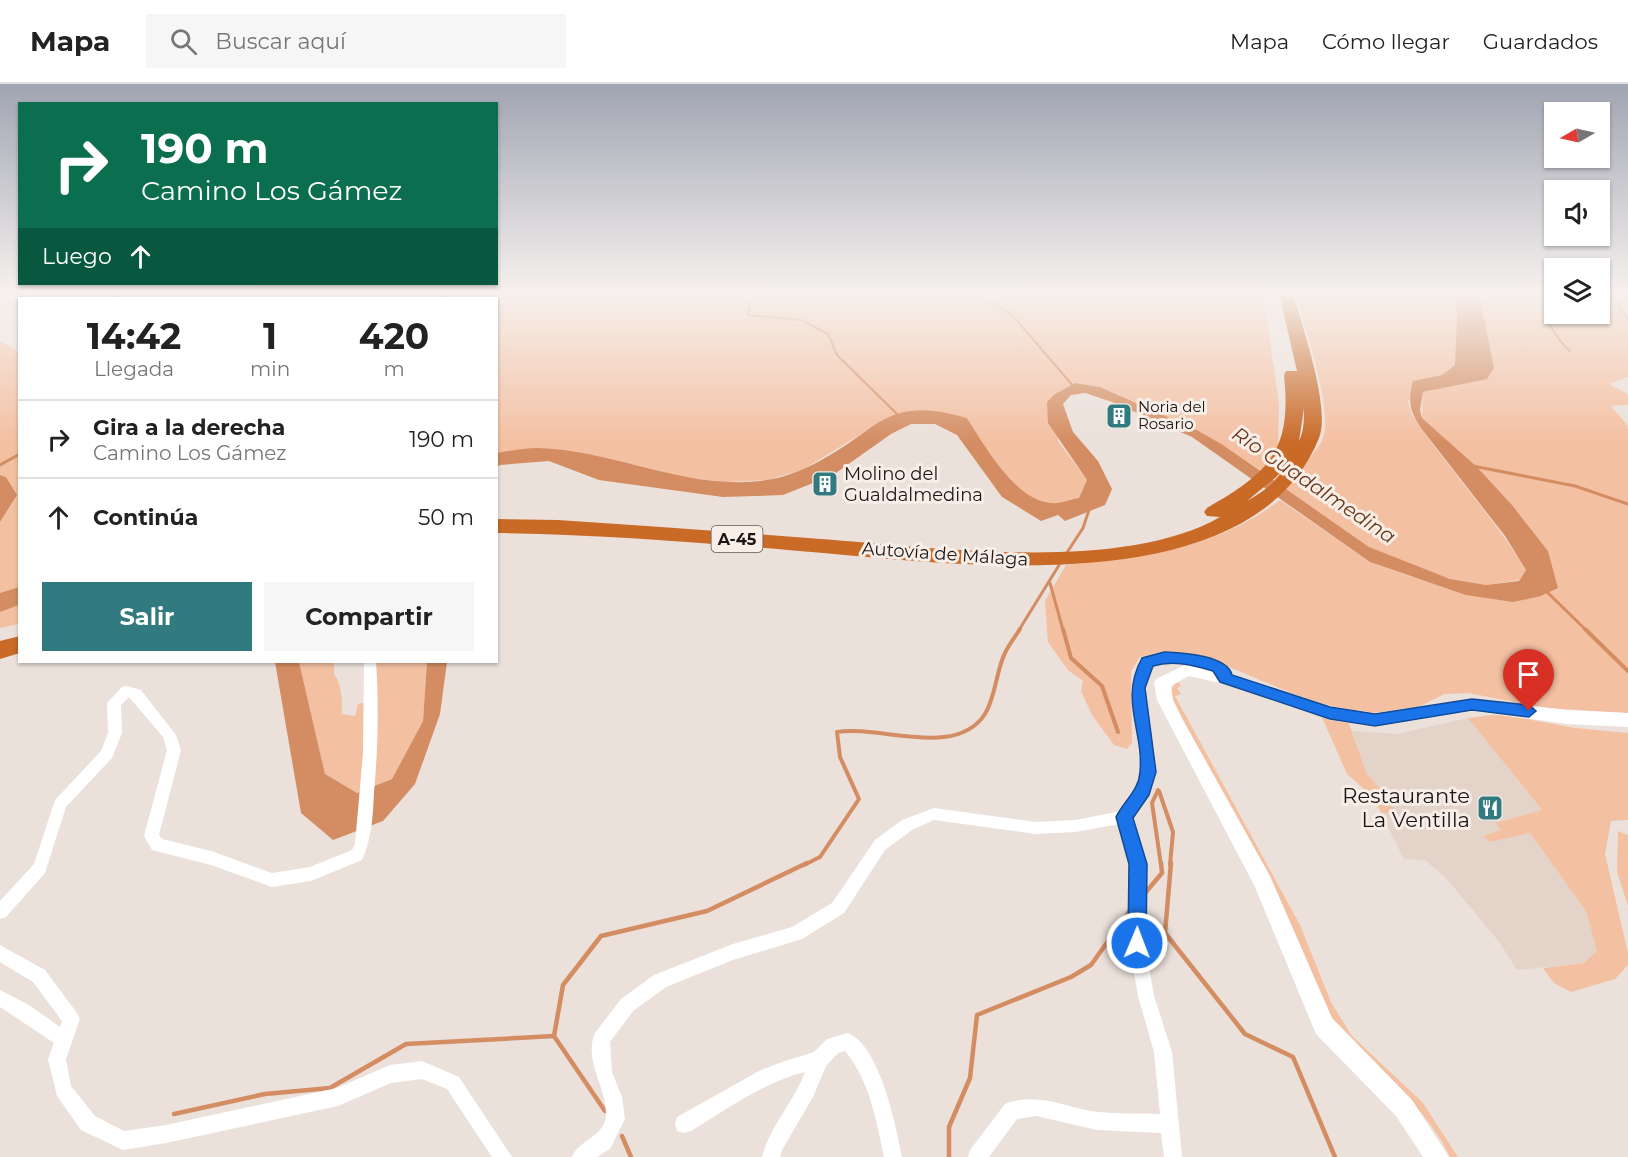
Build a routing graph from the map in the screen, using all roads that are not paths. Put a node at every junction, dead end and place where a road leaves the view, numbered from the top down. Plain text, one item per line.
1 (1285, 343) edge
2 (1298, 343) edge
3 (1295, 453) junction
4 (501, 521) edge
5 (18, 632) edge
6 (0, 637) edge
7 (18, 645) edge
8 (0, 650) edge
9 (370, 663) edge
10 (1225, 678) junction
11 (1628, 720) edge
12 (1125, 817) junction
13 (0, 912) edge
14 (0, 953) edge
15 (0, 998) edge
16 (64, 1040) junction
17 (819, 1060) junction
18 (684, 1124) dead end
19 (1169, 1124) junction
20 (504, 1157) edge
21 (581, 1157) edge
22 (771, 1157) edge
23 (893, 1157) edge
24 (977, 1157) edge
25 (1173, 1157) edge
26 (1437, 1157) edge

1 - 3 highway, Autovía de Málaga / A-45
2 - 3 highway, Autovía de Málaga / A-45
3 - 4 highway, Autovía de Málaga / A-45
5 - 6 highway
7 - 8 highway
9 - 13 street
10 - 11 street
10 - 12 street
10 - 26 street
12 - 19 street
12 - 21 street
14 - 16 street
15 - 16 street
16 - 20 street
17 - 18 street
17 - 22 street
17 - 23 street
19 - 24 street
19 - 25 street

